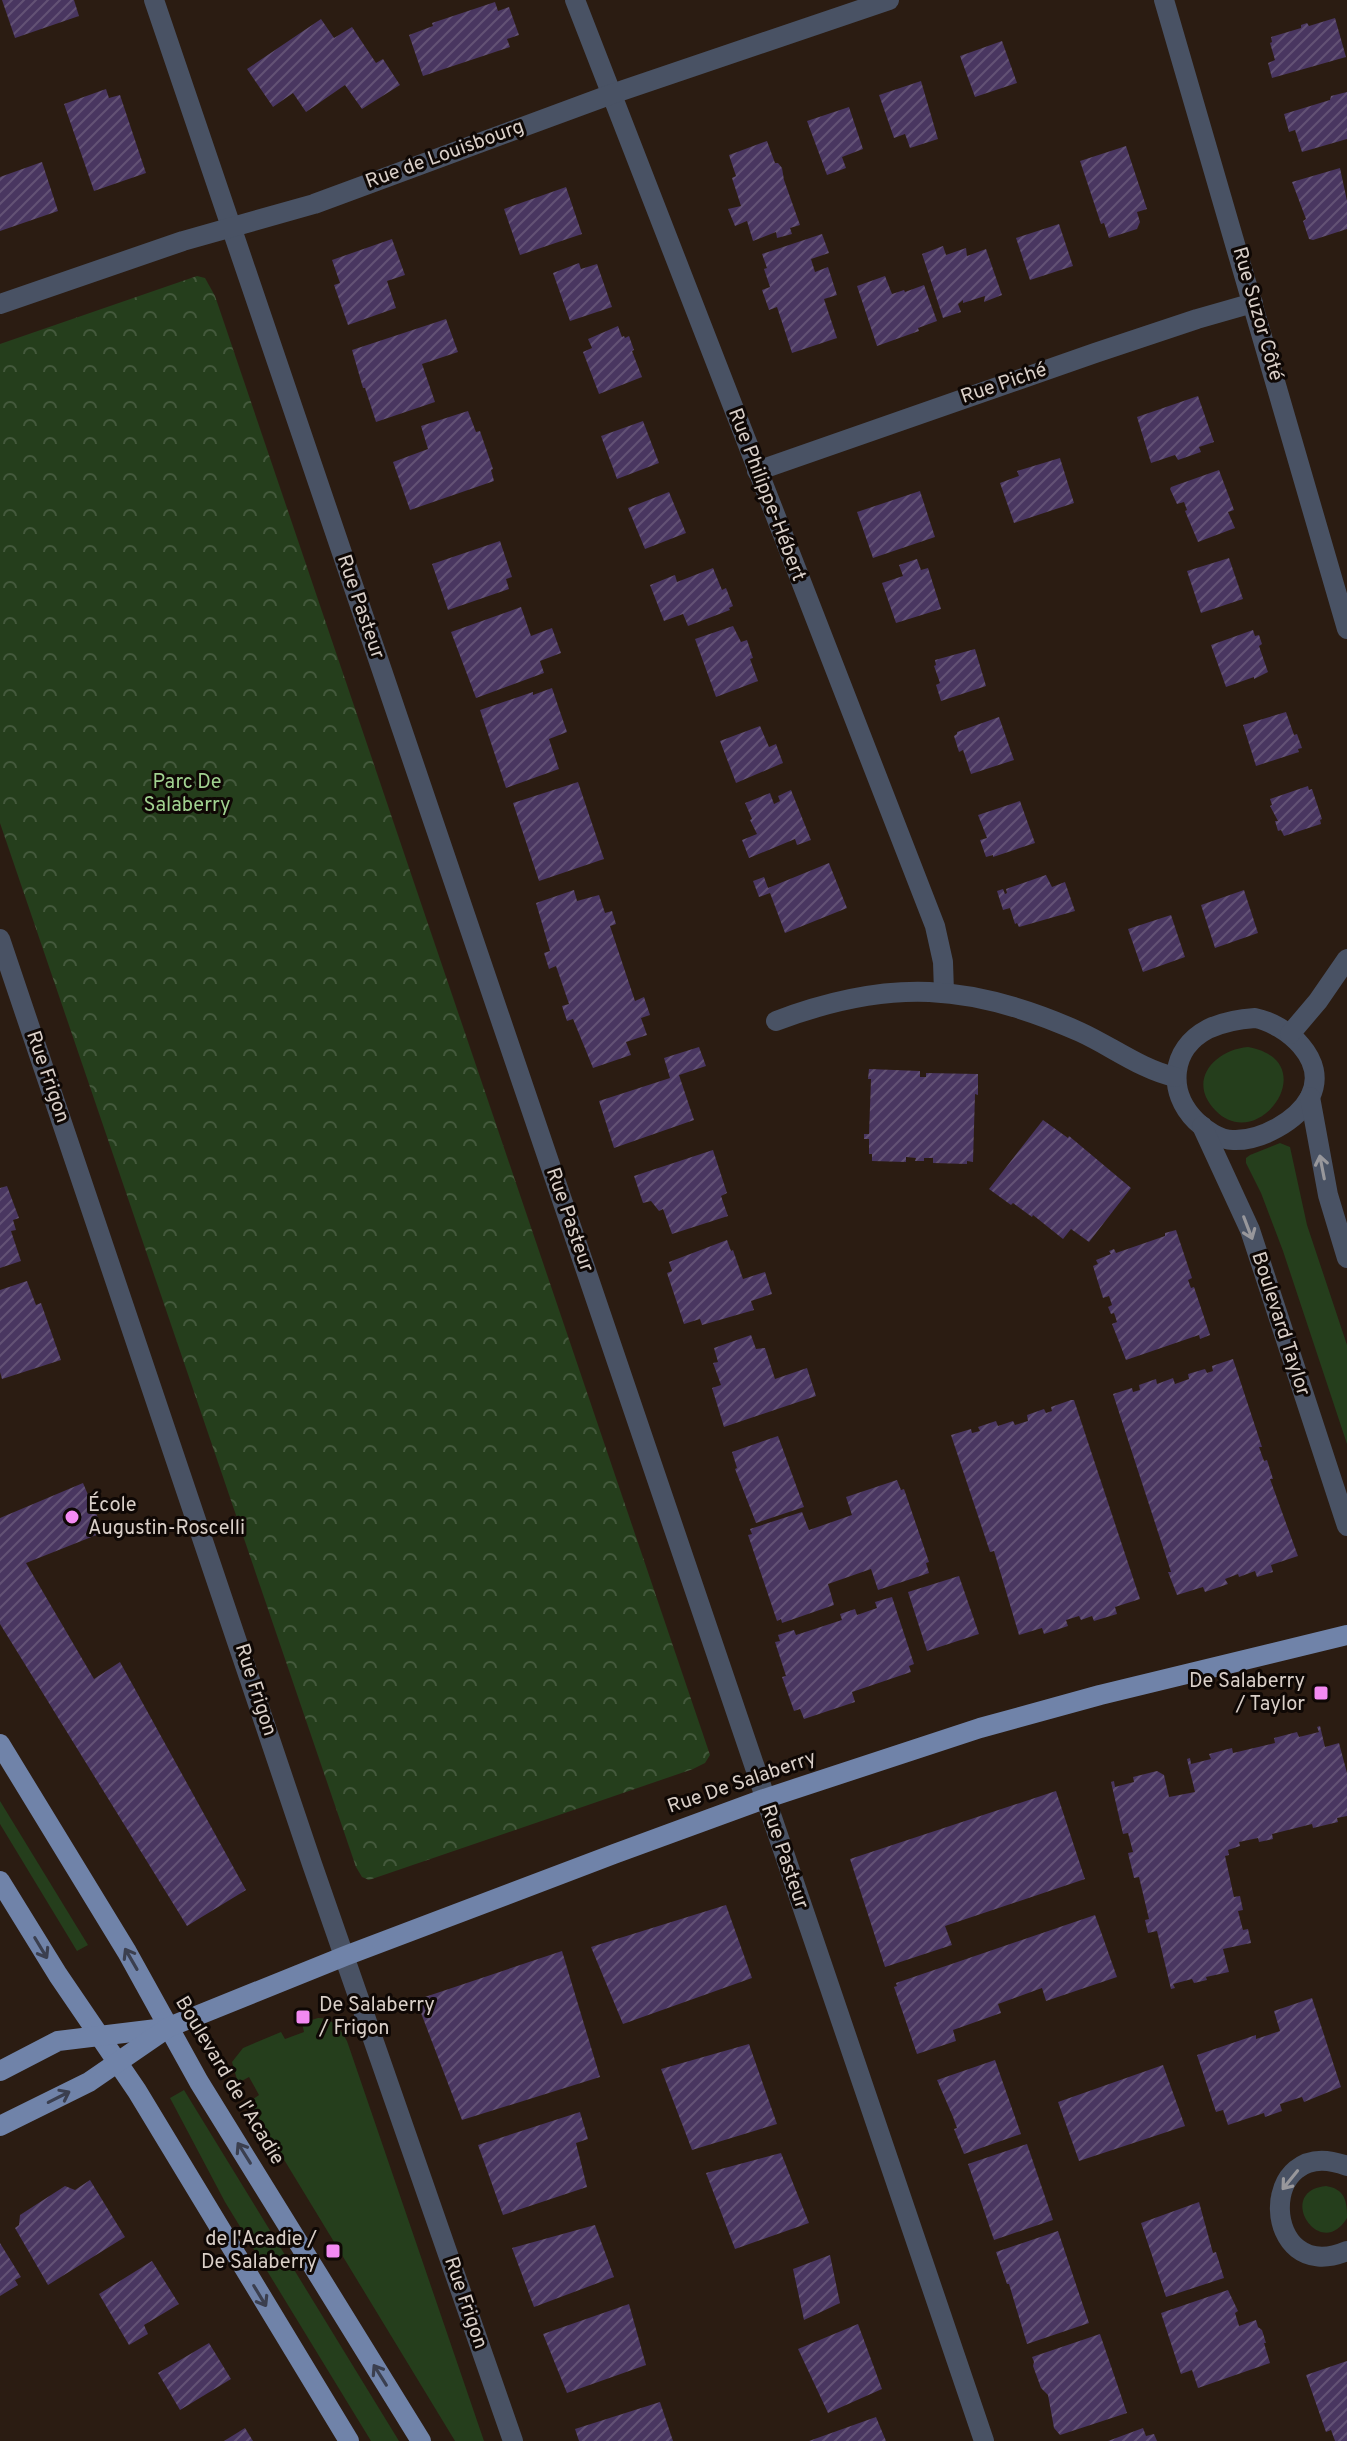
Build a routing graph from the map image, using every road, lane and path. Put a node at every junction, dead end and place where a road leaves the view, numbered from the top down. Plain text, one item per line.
1 (154, 0) edge
2 (575, 0) edge
3 (889, 0) edge
4 (1164, 0) edge
5 (612, 94) junction
6 (231, 228) junction
7 (1253, 303) junction
8 (0, 304) edge
9 (757, 471) junction
10 (1347, 629) edge
11 (0, 939) edge
12 (1347, 959) edge
13 (944, 992) junction
14 (776, 1021) dead end
15 (1290, 1034) junction
16 (1175, 1077) junction
17 (1310, 1097) junction
18 (1202, 1126) junction
19 (1347, 1258) edge
20 (1347, 1526) edge
21 (1347, 1635) edge
22 (0, 1744) edge
23 (764, 1799) junction
24 (0, 1881) edge
25 (345, 1956) junction
26 (169, 2027) junction
27 (100, 2036) junction
28 (118, 2062) junction
29 (0, 2071) edge
30 (0, 2126) edge
31 (1347, 2166) edge
32 (1347, 2251) edge
33 (349, 2441) edge
34 (421, 2441) edge
35 (513, 2441) edge
36 (984, 2441) edge

1 - 6 street, Rue Pasteur
2 - 5 street, Rue Philippe-Hébert
3 - 5 street, Rue de Louisbourg
4 - 7 street, Rue Suzor Côté
5 - 6 street, Rue de Louisbourg
5 - 9 street, Rue Philippe-Hébert
6 - 8 street, Rue de Louisbourg
6 - 23 street, Rue Pasteur
7 - 9 street, Rue Piché
7 - 10 street, Rue Suzor Côté
9 - 13 street, Rue Philippe-Hébert
11 - 25 street, Rue Frigon
12 - 15 street
13 - 14 street
13 - 16 street
15 - 16 street
15 - 17 street
16 - 18 street
17 - 18 street
19 -> 17 street
18 -> 20 street, Boulevard Taylor
21 - 23 main road, Rue De Salaberry
26 -> 22 main road, Boulevard de l'Acadie
23 - 25 main road, Rue De Salaberry
23 - 36 street, Rue Pasteur
24 -> 27 main road
25 - 26 main road, Rue De Salaberry
25 - 35 street, Rue Frigon
26 - 27 main road, Rue De Salaberry
26 - 28 main road, Rue De Salaberry
34 -> 26 main road, Boulevard de l'Acadie
27 - 28 main road
27 - 29 main road, Rue De Salaberry
30 -> 28 main road, Rue De Salaberry
28 -> 33 main road
31 -> 32 street

